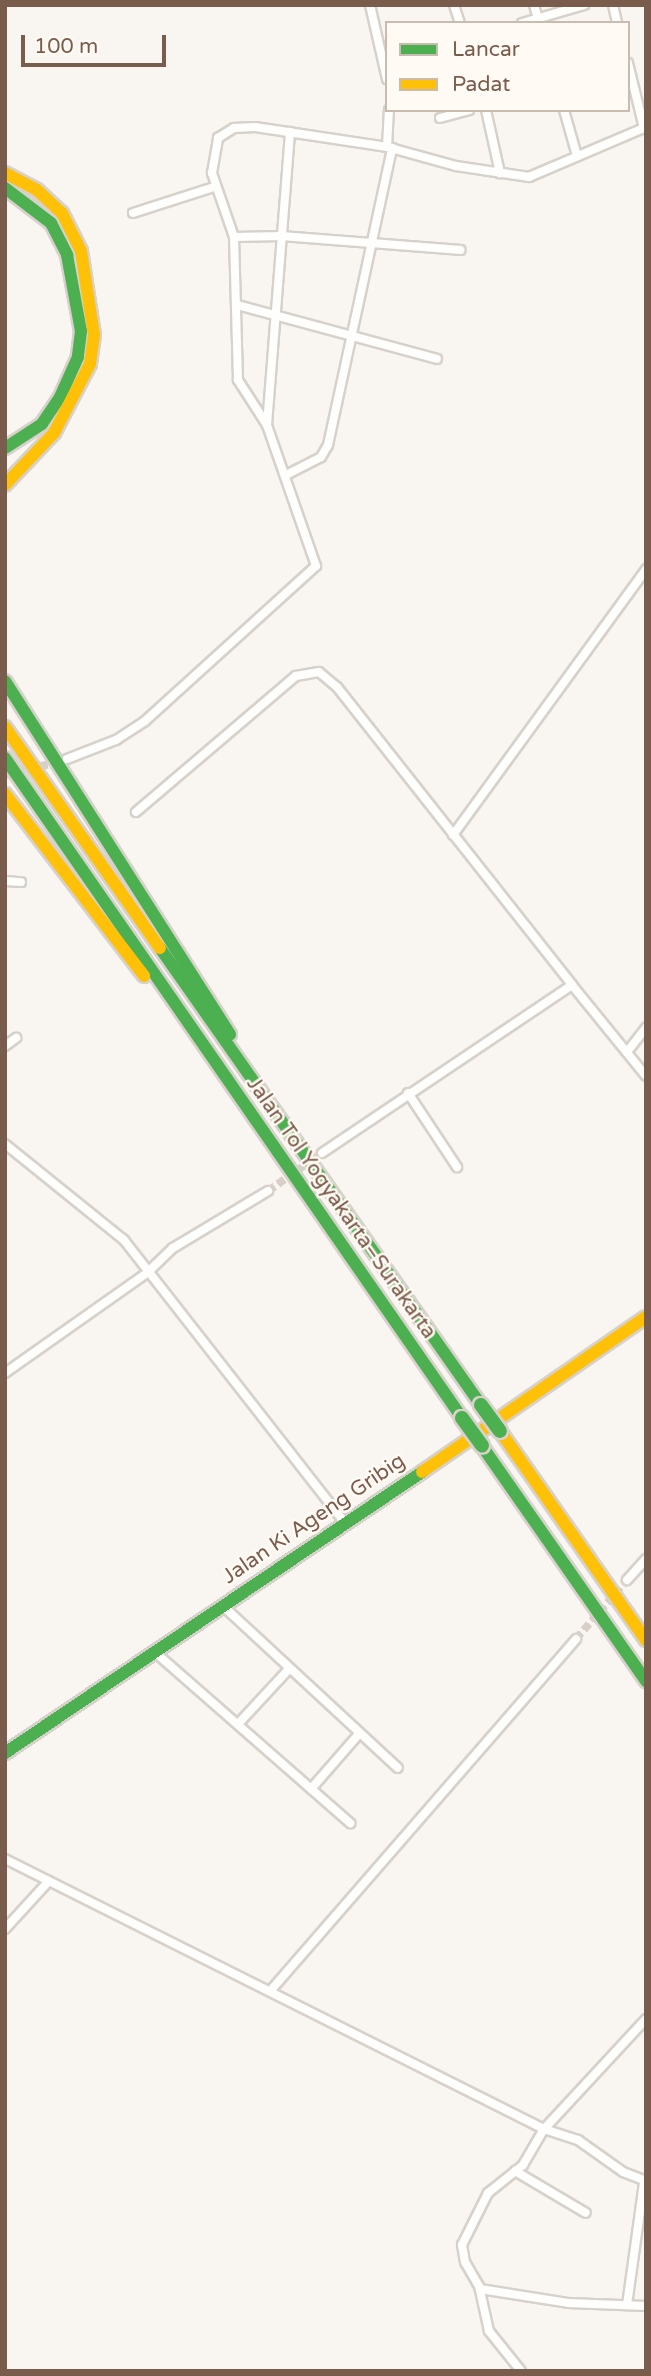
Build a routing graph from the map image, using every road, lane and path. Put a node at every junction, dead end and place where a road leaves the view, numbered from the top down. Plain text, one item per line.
1 (370, 5) edge
2 (534, 5) edge
3 (584, 5) edge
4 (538, 20) edge
5 (385, 58) edge
6 (630, 71) edge
7 (389, 112) edge
8 (462, 112) edge
9 (486, 112) edge
10 (565, 112) edge
11 (440, 118) dead end
12 (645, 127) edge
13 (289, 132) junction
14 (389, 147) junction
15 (578, 156) junction
16 (5, 173) edge
17 (500, 173) junction
18 (215, 187) junction
19 (5, 188) edge
20 (133, 213) dead end
21 (282, 236) junction
22 (234, 237) junction
23 (372, 244) junction
24 (460, 250) dead end
25 (237, 305) junction
26 (274, 314) junction
27 (353, 336) junction
28 (437, 359) dead end
29 (267, 425) junction
30 (5, 448) edge
31 (286, 475) junction
32 (5, 485) edge
33 (646, 569) edge
34 (5, 681) edge
35 (5, 727) edge
36 (5, 758) edge
37 (67, 759) tunnel mouth
38 (5, 794) edge
39 (136, 812) dead end
40 (453, 835) junction
41 (5, 881) edge
42 (21, 881) dead end
43 (572, 985) junction
44 (646, 1028) edge
45 (16, 1038) dead end
46 (5, 1046) edge
47 (627, 1052) junction
48 (646, 1076) edge
49 (408, 1093) junction
50 (249, 1113) junction
51 (5, 1144) edge
52 (322, 1153) tunnel mouth
53 (457, 1167) dead end
54 (268, 1191) tunnel mouth
55 (347, 1219) junction
56 (147, 1273) junction
57 (646, 1317) edge
58 (5, 1373) edge
59 (345, 1523) junction
60 (646, 1559) edge
61 (627, 1580) tunnel mouth
62 (223, 1606) junction
63 (576, 1639) tunnel mouth
64 (646, 1640) edge
65 (158, 1654) junction
66 (288, 1670) junction
67 (646, 1681) edge
68 (237, 1724) junction
69 (359, 1734) junction
70 (5, 1753) edge
71 (398, 1768) dead end
72 (311, 1789) junction
73 (350, 1823) dead end
74 (5, 1859) edge
75 (49, 1881) junction
76 (5, 1929) edge
77 (271, 1990) junction
78 (646, 2019) edge
79 (544, 2129) junction
80 (515, 2171) junction
81 (645, 2182) edge
82 (586, 2213) dead end
83 (480, 2289) junction
84 (627, 2305) junction
85 (646, 2306) edge
86 (521, 2371) edge

1 - 5 street
2 - 4 street
3 - 4 street
6 - 12 street
7 - 14 street
8 - 11 street
9 - 17 street
10 - 15 street
12 - 15 street
13 - 14 street
13 - 18 street
13 - 21 street
14 - 17 street
14 - 23 street
15 - 17 street
16 - 32 main road
18 - 20 street
18 - 22 street
19 - 30 main road
21 - 22 street
21 - 23 street
21 - 26 street
22 - 25 street
23 - 24 street
23 - 27 street
25 - 26 street
25 - 29 street
26 - 27 street
26 - 29 street
27 - 28 street
27 - 31 street
29 - 31 street
31 - 37 street
33 - 40 street
34 - 55 main road
35 - 55 main road, Jalan Tol Yogyakarta–Surakarta
36 - 50 main road, Jalan Tol Yogyakarta–Surakarta
38 - 50 main road
39 - 40 street
40 - 43 street
41 - 42 street
43 - 47 street
43 - 49 street
44 - 47 street
45 - 46 street
47 - 48 street
49 - 52 street
49 - 53 street
50 - 67 main road, Jalan Tol Yogyakarta–Surakarta, bridge
51 - 56 street
54 - 56 street
55 - 64 main road, Jalan Tol Yogyakarta–Surakarta, bridge
56 - 58 street
56 - 59 street
57 - 59 main road, Jalan Ki Ageng Gribig
59 - 62 main road, Jalan Ki Ageng Gribig
60 - 61 street
62 - 65 main road, Jalan Ki Ageng Gribig
62 - 66 street
63 - 77 street
65 - 68 street
65 - 70 main road, Jalan Ki Ageng Gribig
66 - 68 street
66 - 69 street
68 - 72 street
69 - 71 street
69 - 72 street
72 - 73 street
74 - 75 street
75 - 76 street
75 - 77 street
77 - 79 street
78 - 79 street
79 - 80 street
79 - 81 street
80 - 82 street
80 - 83 street
81 - 84 street
83 - 84 street
83 - 86 street
84 - 85 street

